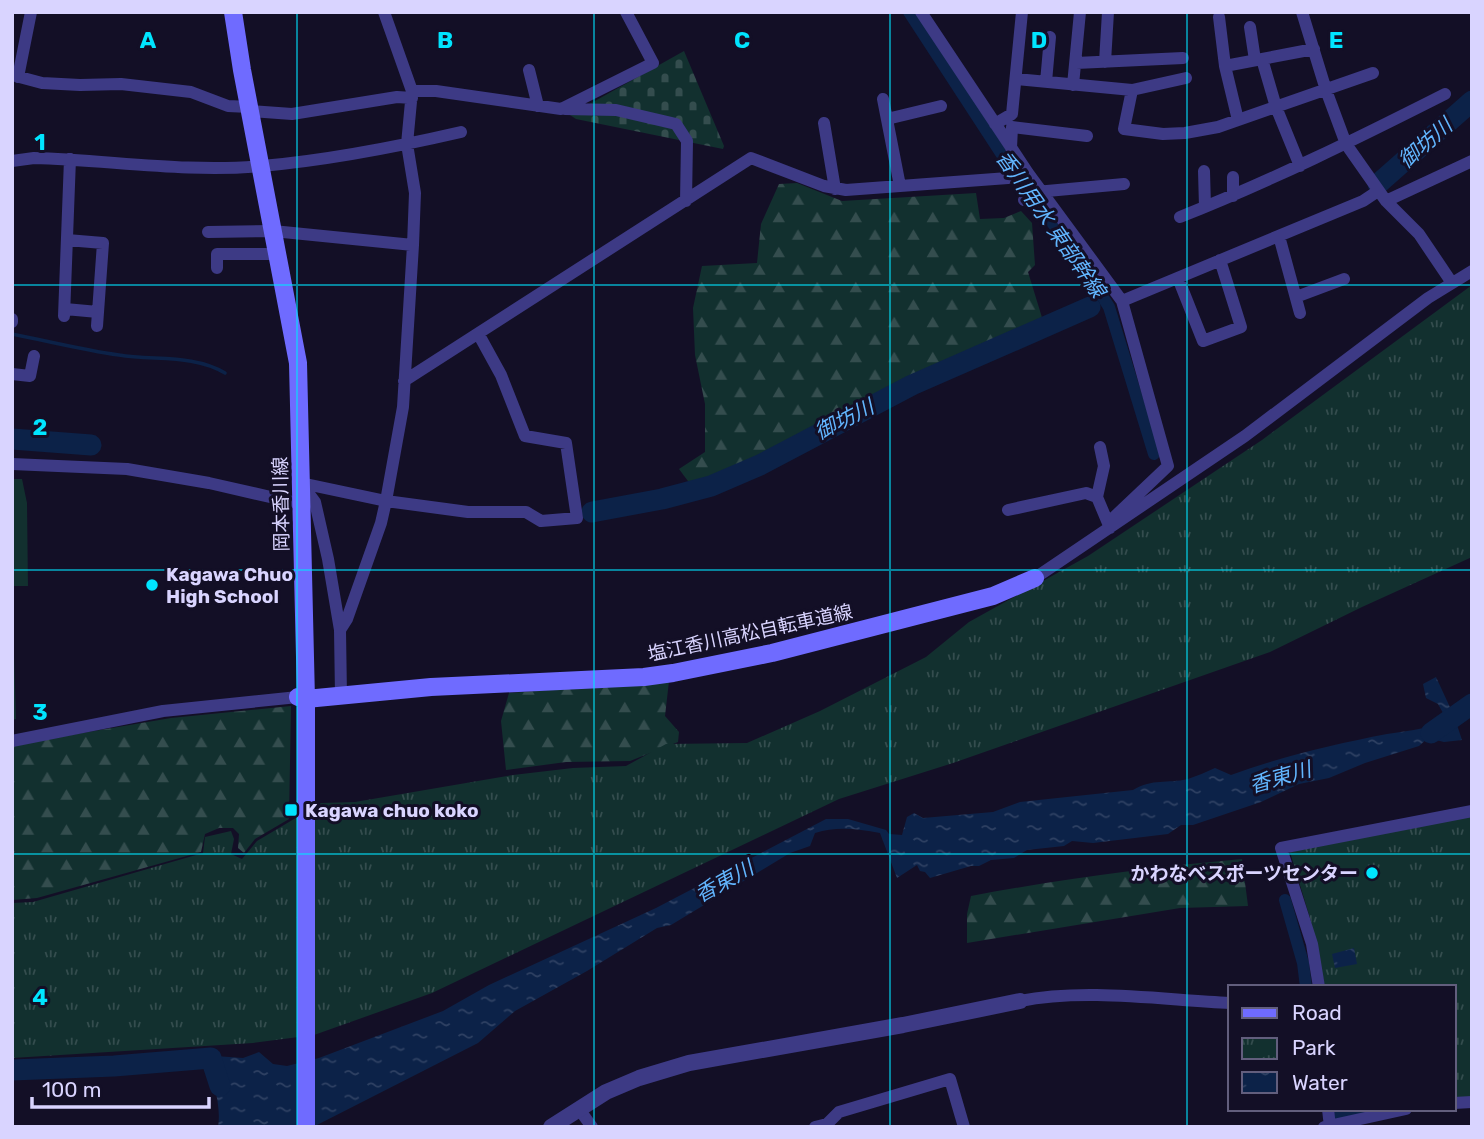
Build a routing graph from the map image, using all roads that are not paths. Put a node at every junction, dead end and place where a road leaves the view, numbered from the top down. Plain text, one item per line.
1 (31, 12) edge
2 (233, 12) edge
3 (384, 12) edge
4 (626, 12) edge
5 (921, 12) edge
6 (1023, 12) edge
7 (1080, 12) edge
8 (1108, 12) edge
9 (1302, 12) edge
10 (1219, 17) dead end
11 (1250, 27) dead end
12 (1050, 37) dead end
13 (1314, 49) junction
14 (1183, 58) dead end
15 (1258, 60) junction
16 (1105, 62) junction
17 (1076, 63) junction
18 (1225, 66) junction
19 (529, 70) dead end
20 (1373, 74) dead end
21 (15, 76) edge
22 (1186, 78) dead end
23 (1016, 79) junction
24 (1046, 82) junction
25 (1073, 85) junction
26 (1132, 90) junction
27 (1326, 90) junction
28 (412, 94) junction
29 (1445, 94) dead end
30 (883, 99) dead end
31 (538, 106) junction
32 (942, 106) dead end
33 (1276, 107) junction
34 (250, 109) junction
35 (561, 109) junction
36 (887, 119) junction
37 (1238, 120) junction
38 (824, 123) dead end
39 (995, 124) junction
40 (461, 132) dead end
41 (1087, 136) dead end
42 (408, 144) junction
43 (1346, 144) junction
44 (1011, 148) junction
45 (70, 159) junction
46 (1472, 161) edge
47 (12, 162) edge
48 (261, 166) junction
49 (1300, 166) junction
50 (1204, 171) dead end
51 (1026, 174) junction
52 (1233, 177) dead end
53 (1124, 184) dead end
54 (900, 186) junction
55 (835, 189) junction
56 (1039, 191) junction
57 (1233, 196) junction
58 (1382, 196) junction
59 (1024, 200) dead end
60 (686, 201) junction
61 (1205, 207) junction
62 (1180, 217) dead end
63 (273, 231) junction
64 (208, 232) dead end
65 (1279, 236) junction
66 (67, 240) junction
67 (413, 245) junction
68 (278, 254) junction
69 (1220, 260) junction
70 (217, 268) dead end
71 (1472, 271) edge
72 (1178, 278) junction
73 (1344, 279) dead end
74 (1452, 283) junction
75 (1296, 297) junction
76 (1122, 301) junction
77 (98, 312) junction
78 (1300, 313) dead end
79 (97, 326) dead end
80 (479, 335) junction
81 (34, 356) dead end
82 (12, 374) edge
83 (404, 382) junction
84 (1100, 447) dead end
85 (12, 464) edge
86 (301, 483) junction
87 (1097, 497) junction
88 (386, 501) junction
89 (301, 504) junction
90 (1008, 510) dead end
91 (1110, 528) junction
92 (1035, 578) joint
93 (340, 630) junction
94 (341, 696) junction
95 (302, 698) junction
96 (12, 741) edge
97 (1472, 811) edge
98 (1320, 985) edge
99 (1020, 1001) joint
100 (1228, 1003) edge
101 (579, 1109) junction
102 (1392, 1111) edge
103 (839, 1112) junction
104 (1328, 1120) edge
105 (306, 1127) edge
106 (551, 1127) edge
107 (592, 1127) edge
108 (815, 1127) edge
109 (842, 1127) edge
110 (964, 1127) edge

1 - 21 street
2 - 34 main road, 岡本香川線
3 - 28 street
4 - 35 street
5 - 39 street
6 - 23 street
7 - 17 street
8 - 16 street
9 - 13 street
10 - 18 street
11 - 15 street
12 - 24 street
13 - 15 street
13 - 27 street
14 - 16 street
15 - 18 street
15 - 33 street
16 - 17 street
17 - 25 street
18 - 37 street
19 - 31 street
20 - 27 street
21 - 34 street
22 - 26 street
23 - 24 street
23 - 39 street
24 - 25 street
25 - 26 street
26 - 37 street
27 - 33 street
27 - 43 street
28 - 31 street
28 - 34 street
28 - 42 street
29 - 43 street
30 - 36 street
31 - 35 street
32 - 36 street
33 - 37 street
33 - 49 street
34 - 48 main road, 岡本香川線
35 - 60 street
36 - 54 street
38 - 55 street
39 - 44 street
40 - 42 street
41 - 44 street
42 - 48 street
42 - 67 street
43 - 49 street
43 - 58 street
44 - 51 street
45 - 47 street
45 - 48 street
45 - 66 street
46 - 58 street
48 - 63 main road, 岡本香川線
49 - 57 street
50 - 61 street
51 - 54 street
51 - 56 street
52 - 57 street
53 - 56 street
54 - 55 street
55 - 60 street
56 - 59 street
56 - 76 street
57 - 61 street
58 - 65 street
58 - 74 street
60 - 80 street
61 - 62 street
63 - 64 street
63 - 67 street
63 - 68 main road, 岡本香川線
65 - 69 street
65 - 75 street
66 - 77 street
66 - 77 street
67 - 83 street
68 - 70 street
68 - 86 main road, 岡本香川線
69 - 72 street
69 - 72 street
71 - 74 street
72 - 76 street
73 - 75 street
74 - 91 street
75 - 78 street
76 - 91 street
77 - 79 street
80 - 83 street
80 - 88 street
81 - 82 street
83 - 88 street
84 - 87 street
85 - 89 street
86 - 88 street
86 - 89 main road, 岡本香川線
86 - 93 street
87 - 90 street
87 - 91 street
88 - 93 street
89 - 95 main road, 岡本香川線
91 - 92 street
92 - 94 main road, 塩江香川高松自転車道線
93 - 94 street
94 - 95 main road, 塩江香川高松自転車道線
95 - 96 street
95 - 105 main road, 岡本香川線
97 - 98 street
99 - 100 street
99 - 101 street
101 - 106 street
101 - 107 street
102 - 104 street
103 - 108 street
103 - 109 street
103 - 110 street

